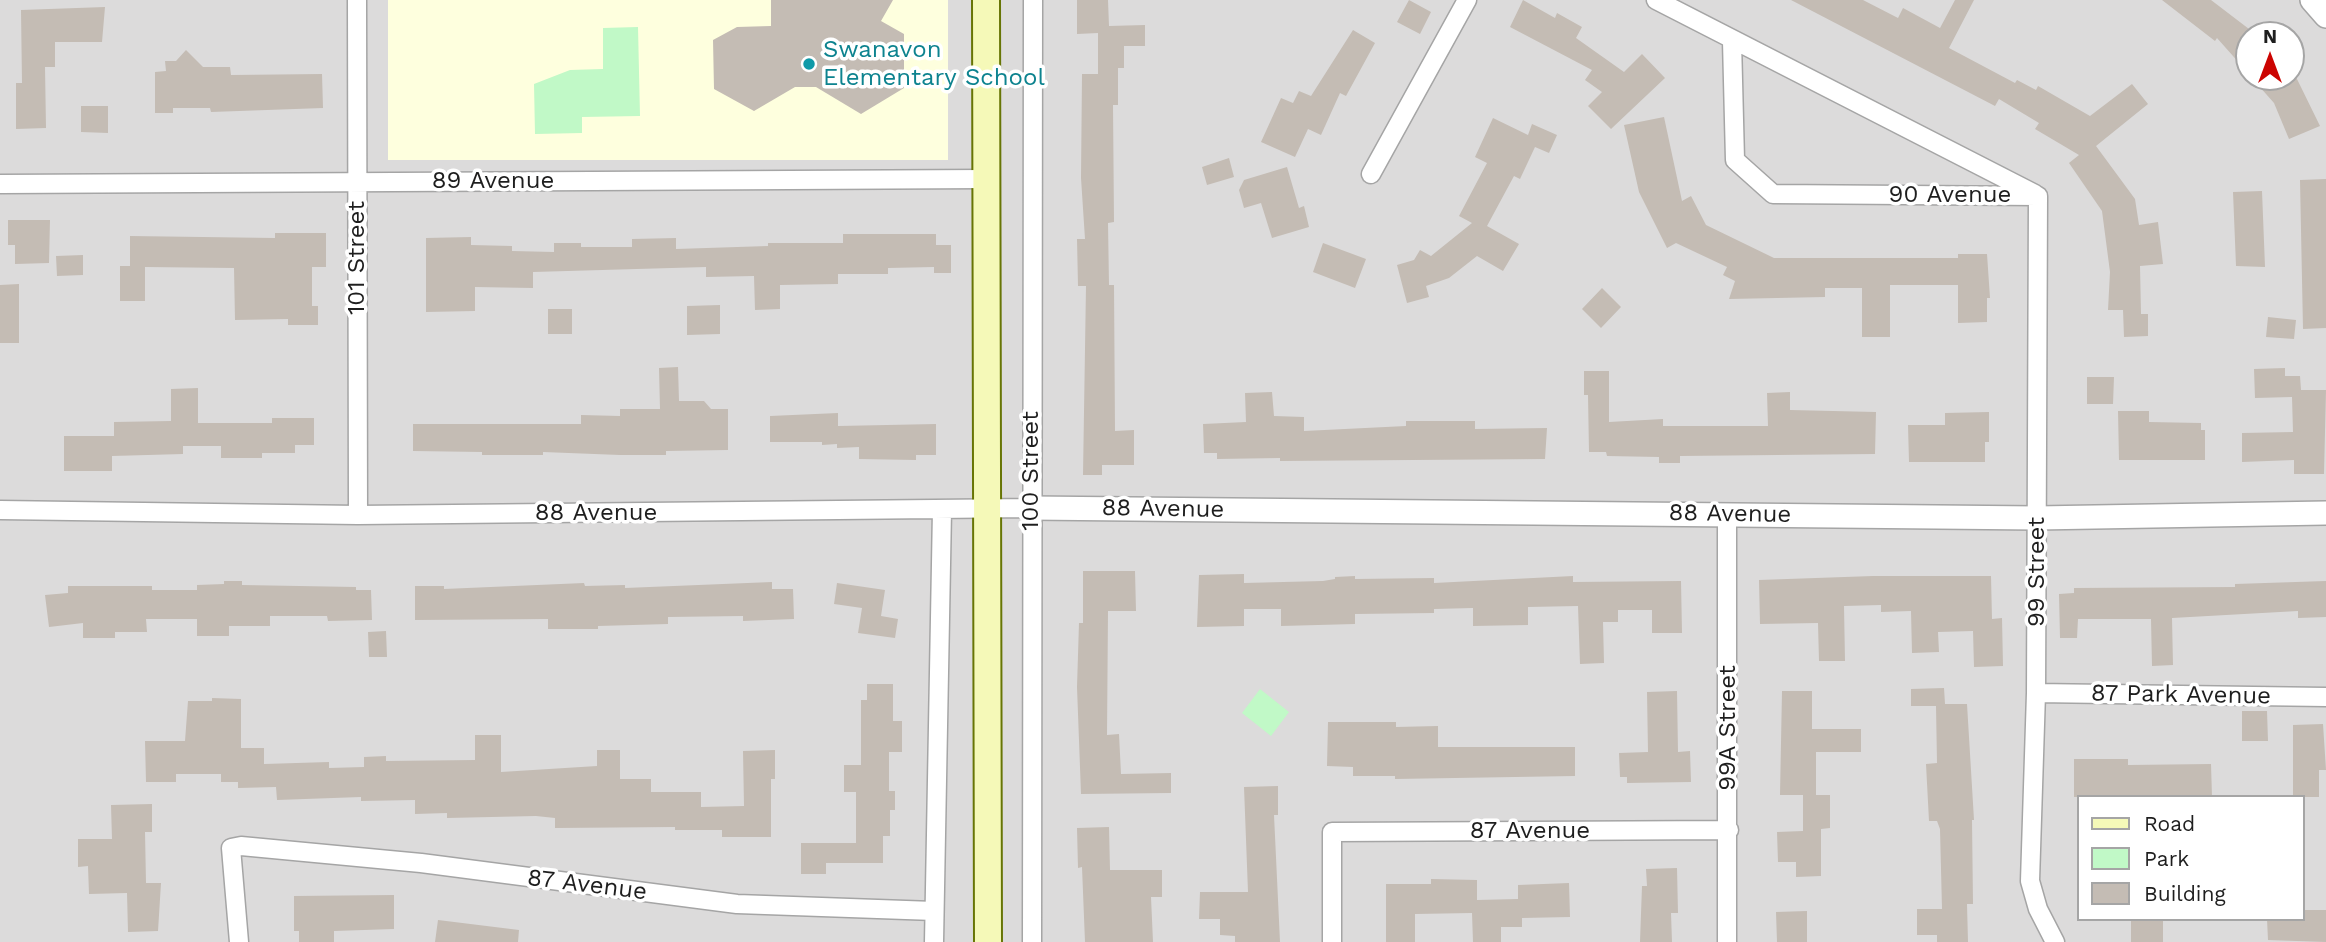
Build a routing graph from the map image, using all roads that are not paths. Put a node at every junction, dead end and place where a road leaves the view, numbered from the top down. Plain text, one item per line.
1 (357, 0) edge
2 (986, 0) edge
3 (1033, 0) edge
4 (1467, 0) edge
5 (1656, 0) edge
6 (2312, 0) edge
7 (2326, 16) edge
8 (1732, 41) junction
9 (1371, 174) dead end
10 (986, 179) junction
11 (356, 182) junction
12 (0, 184) edge
13 (2038, 196) junction
14 (1030, 508) junction
15 (987, 509) junction
16 (0, 510) edge
17 (942, 510) junction
18 (2326, 513) edge
19 (1727, 514) junction
20 (358, 515) junction
21 (2037, 518) junction
22 (2036, 693) junction
23 (2326, 697) edge
24 (1729, 830) junction
25 (934, 911) junction
26 (239, 942) edge
27 (934, 942) edge
28 (988, 942) edge
29 (1031, 942) edge
30 (1332, 942) edge
31 (1727, 942) edge
32 (2055, 942) edge

1 - 11 street, 101 Street
2 - 10 main road, 100 Street
3 - 14 street, 100 Street
4 - 9 street
5 - 8 street, 90 Avenue
6 - 7 street
8 - 13 street, 90 Avenue
8 - 13 street, 90 Avenue
10 - 11 street, 89 Avenue
10 - 15 main road, 100 Street
11 - 12 street, 89 Avenue
11 - 20 street, 101 Street
13 - 21 street, 99 Street
14 - 15 street, 88 Avenue
14 - 19 street, 88 Avenue
14 - 29 street, 100 Street
15 - 17 street, 88 Avenue
15 - 28 main road, 100 Street
16 - 20 street, 88 Avenue
17 - 20 street, 88 Avenue
17 - 25 street
18 - 21 street, 88 Avenue
19 - 21 street, 88 Avenue
19 - 24 street, 99A Street
21 - 22 street, 99 Street
22 - 23 street, 87 Park Avenue
22 - 32 street, 99 Street
24 - 30 street, 87 Avenue
24 - 31 street, 99A Street
25 - 26 street, 87 Avenue
25 - 27 street

